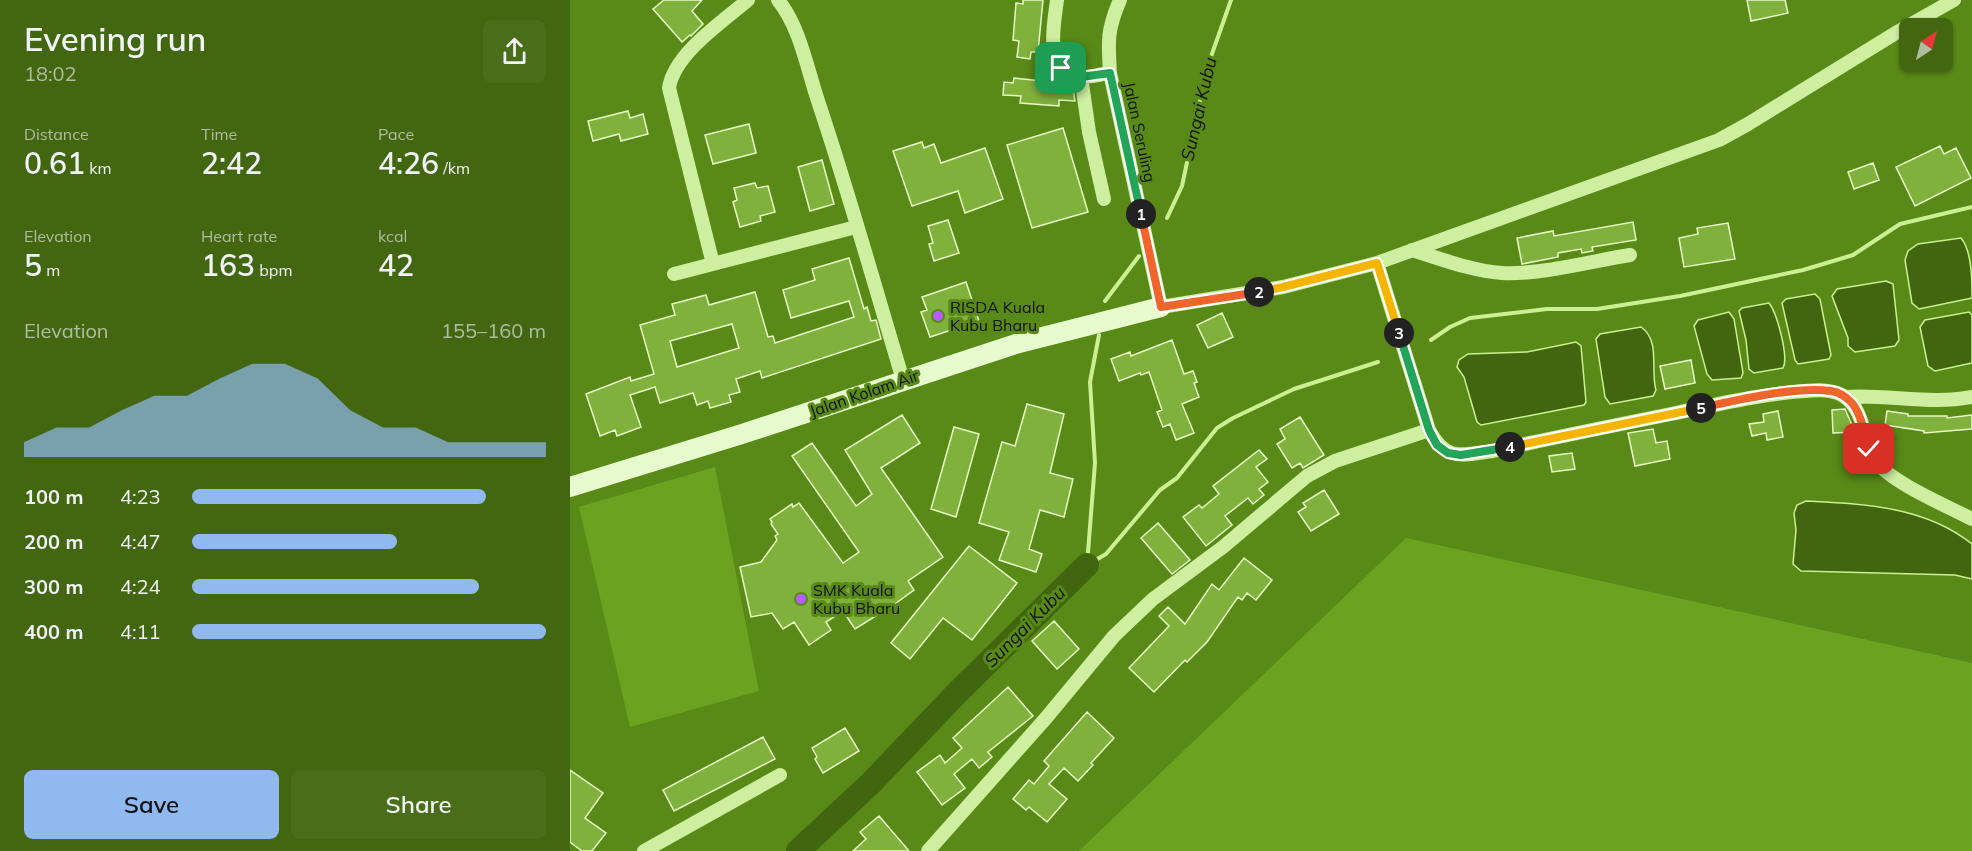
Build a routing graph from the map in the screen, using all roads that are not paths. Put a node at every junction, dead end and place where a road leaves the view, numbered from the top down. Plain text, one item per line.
1 (748, 0) edge
2 (777, 0) edge
3 (1057, 0) edge
4 (1120, 0) edge
5 (1954, 0) edge
6 (1110, 73) junction
7 (1081, 77) junction
8 (1104, 199) dead end
9 (856, 227) junction
10 (1412, 250) junction
11 (1630, 255) dead end
12 (1377, 263) junction
13 (713, 264) junction
14 (674, 274) dead end
15 (1161, 307) junction
16 (903, 380) junction
17 (1845, 397) junction
18 (1972, 397) edge
19 (1429, 430) junction
20 (570, 487) edge
21 (1972, 519) edge
22 (780, 775) dead end
23 (644, 851) edge
24 (927, 851) edge

1 - 13 street
2 - 9 street
3 - 7 street
4 - 6 street, Jalan Seruling
5 - 10 street
6 - 7 street
6 - 15 street, Jalan Seruling
7 - 8 street
9 - 13 street
9 - 16 street
10 - 11 street
10 - 12 street
12 - 15 street
12 - 19 street
13 - 14 street
15 - 16 street, Jalan Kolam Air
16 - 20 street, Jalan Kolam Air
17 - 18 street
17 - 19 street
17 - 21 street
19 - 24 street
22 - 23 street

